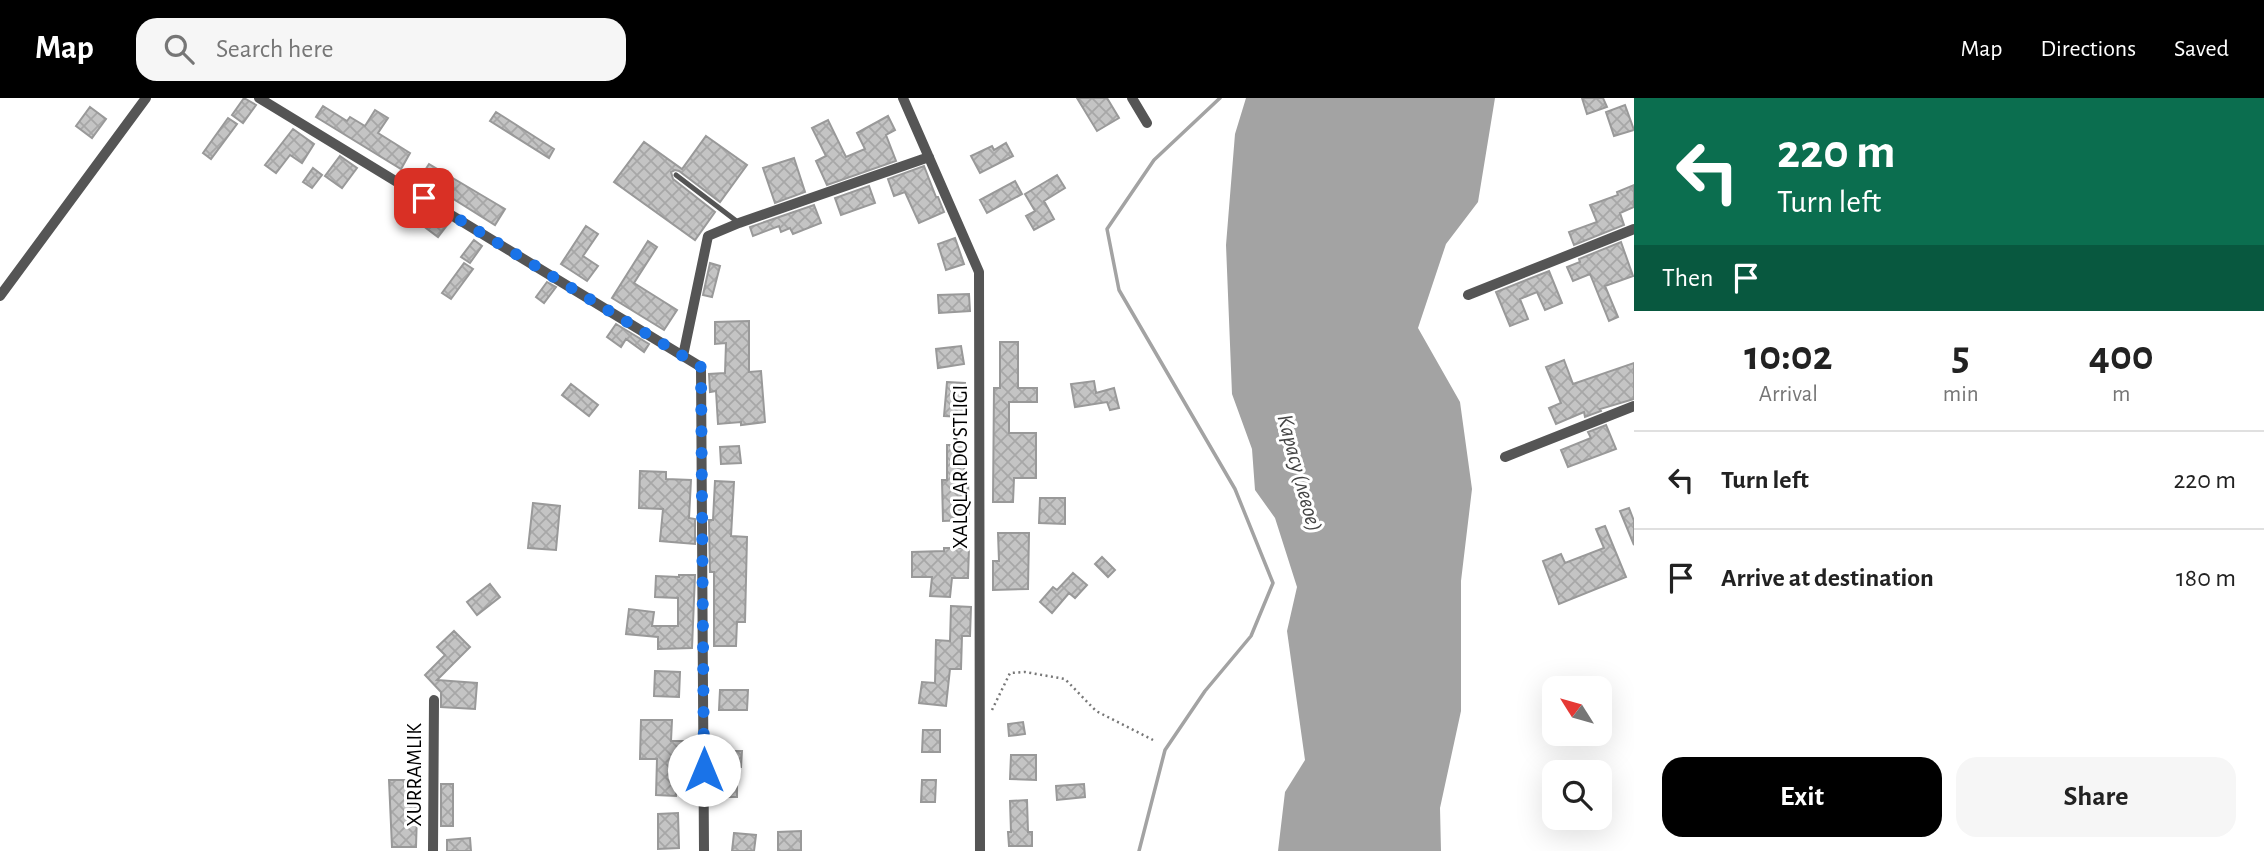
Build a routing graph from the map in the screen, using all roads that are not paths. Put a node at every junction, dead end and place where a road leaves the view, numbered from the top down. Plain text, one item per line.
1 (146, 98) edge
2 (259, 98) edge
3 (903, 98) edge
4 (1132, 98) edge
5 (1146, 123) dead end
6 (929, 157) junction
7 (676, 175) dead end
8 (738, 223) junction
9 (1634, 229) edge
10 (1468, 295) dead end
11 (0, 296) edge
12 (683, 356) junction
13 (1634, 407) edge
14 (1505, 457) dead end
15 (434, 699) dead end
16 (433, 851) edge
17 (704, 851) edge
18 (980, 851) edge

1 - 11 street
2 - 12 street
3 - 6 street, XALQLAR DO'STLIGI
4 - 5 street
6 - 8 street
6 - 18 street, XALQLAR DO'STLIGI
7 - 8 lane
8 - 12 street
9 - 10 street
12 - 17 street
13 - 14 street
15 - 16 street, XURRAMLIK

